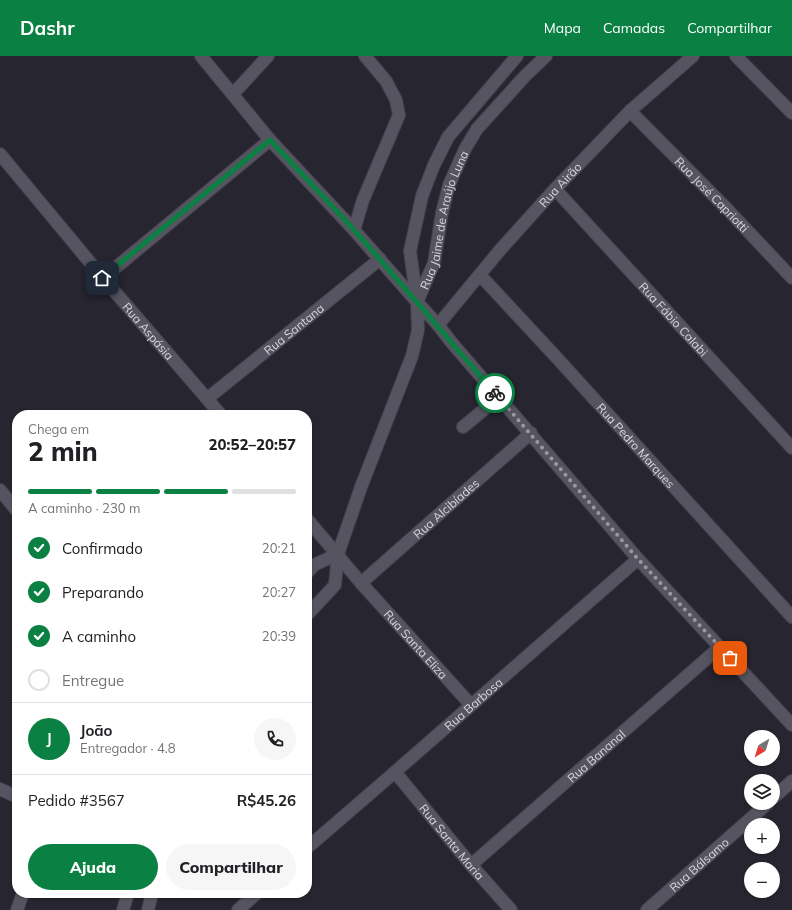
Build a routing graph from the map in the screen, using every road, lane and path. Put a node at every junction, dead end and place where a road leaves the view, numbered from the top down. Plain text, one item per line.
1 (201, 56) edge
2 (268, 56) edge
3 (365, 56) edge
4 (517, 56) edge
5 (546, 56) edge
6 (693, 56) edge
7 (736, 56) edge
8 (233, 94) junction
9 (630, 111) junction
10 (792, 113) edge
11 (270, 140) junction
12 (0, 154) edge
13 (555, 189) junction
14 (354, 230) junction
15 (380, 260) junction
16 (480, 275) junction
17 (102, 278) junction
18 (792, 278) edge
19 (417, 302) junction
20 (438, 325) junction
21 (499, 397) junction
22 (208, 398) junction
23 (218, 410) edge
24 (463, 427) dead end
25 (531, 433) junction
26 (792, 448) edge
27 (0, 490) edge
28 (12, 505) edge
29 (312, 525) edge
30 (338, 554) junction
31 (638, 559) junction
32 (312, 567) edge
33 (361, 583) junction
34 (312, 610) edge
35 (792, 617) edge
36 (720, 647) junction
37 (471, 706) junction
38 (792, 725) edge
39 (395, 772) junction
40 (792, 781) edge
41 (0, 789) edge
42 (780, 792) edge
43 (12, 795) edge
44 (760, 810) edge
45 (312, 844) edge
46 (471, 865) junction
47 (21, 898) edge
48 (127, 898) edge
49 (151, 898) edge
50 (251, 898) edge
51 (17, 910) edge
52 (123, 910) edge
53 (148, 910) edge
54 (238, 910) edge
55 (511, 910) edge
56 (647, 910) edge

1 - 8 street
2 - 8 street
3 - 14 street
4 - 19 street, Rua Jaime de Araújo Luna
5 - 19 street, Rua Jaime de Araújo Luna
6 - 9 street, Rua Airão
7 - 10 street
8 - 11 street
9 - 13 street, Rua Airão
9 - 18 street, Rua José Capriotti
11 - 14 street
11 - 17 street
12 - 17 street, Rua Aspásia
13 - 16 street, Rua Airão
13 - 26 street, Rua Fábio Calabi
14 - 15 street
15 - 19 street
15 - 22 street, Rua Santana
16 - 20 street, Rua Airão
16 - 35 street, Rua Pedro Marques
17 - 22 street, Rua Aspásia
19 - 20 street
19 - 30 street
20 - 21 street
21 - 24 street
21 - 25 street
22 - 23 street, Rua Aspásia
25 - 31 street
25 - 33 street, Rua Alcibíades
27 - 28 street
29 - 30 street
30 - 32 street
30 - 33 street, Rua Santa Eliza
30 - 34 street
31 - 36 street
31 - 37 street, Rua Barbosa
33 - 37 street, Rua Santa Eliza
36 - 38 street
36 - 46 street, Rua Bananal
37 - 39 street, Rua Barbosa
39 - 45 street, Rua Barbosa
39 - 46 street, Rua Santa Maria
40 - 42 street
41 - 43 street
44 - 56 street, Rua Bálsamo
46 - 55 street, Rua Santa Maria
47 - 51 street
48 - 52 street
49 - 53 street
50 - 54 street

